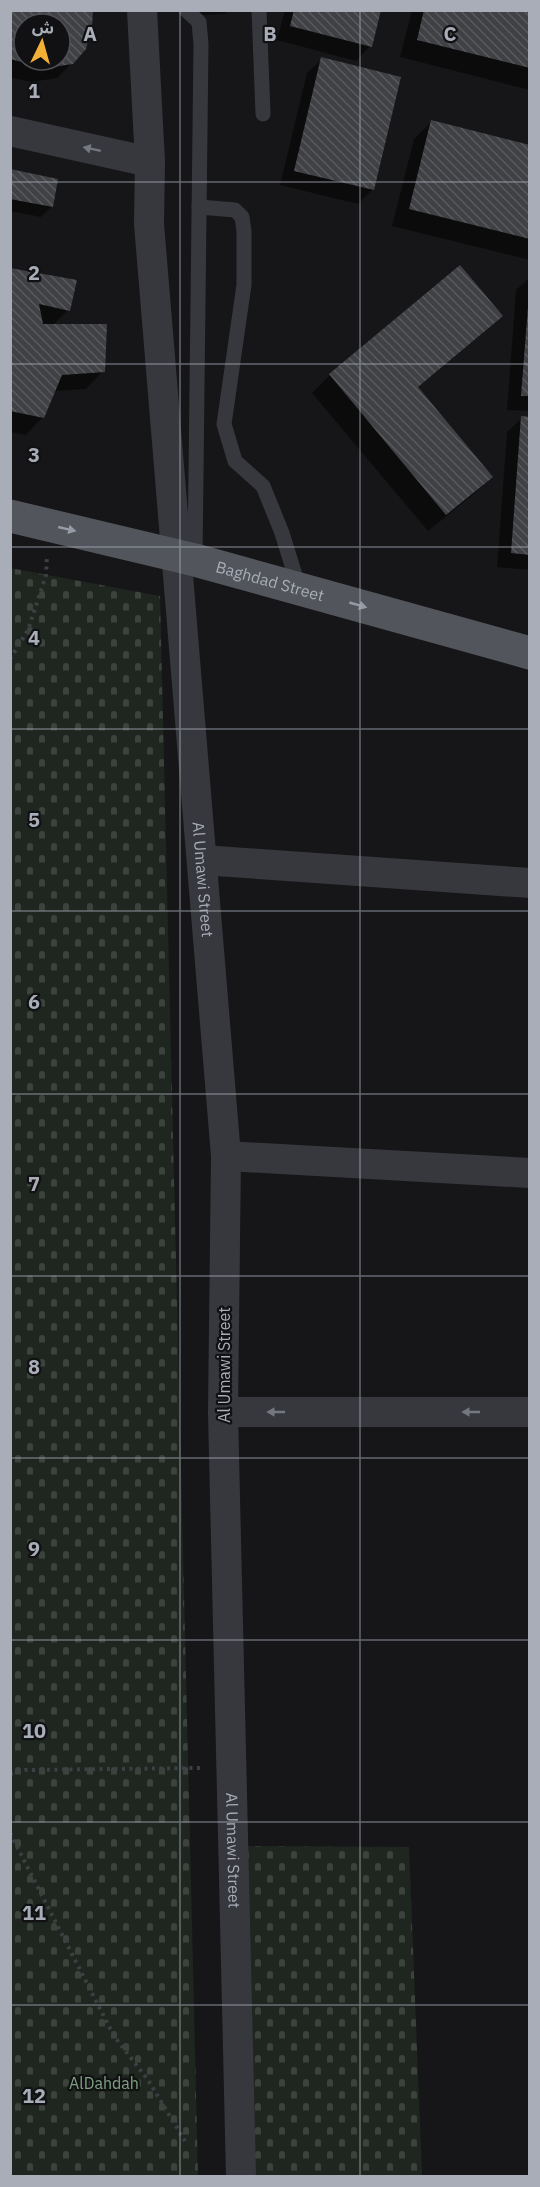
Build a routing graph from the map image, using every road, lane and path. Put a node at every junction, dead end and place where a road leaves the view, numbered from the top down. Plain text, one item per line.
1 (142, 10) edge
2 (186, 10) edge
3 (259, 10) edge
4 (263, 114) dead end
5 (10, 131) edge
6 (150, 162) junction
7 (199, 207) junction
8 (10, 516) edge
9 (50, 525) junction
10 (185, 557) junction
11 (299, 588) junction
12 (530, 652) edge
13 (10, 659) edge
14 (202, 860) junction
15 (530, 883) edge
16 (226, 1156) junction
17 (530, 1173) edge
18 (223, 1412) junction
19 (530, 1412) edge
20 (231, 1768) junction
21 (10, 1773) edge
22 (10, 1833) edge
23 (185, 2141) dead end
24 (241, 2176) edge

1 - 6 street, Al Umawi Street
2 - 7 lane
3 - 4 lane
6 -> 5 street
6 - 10 street, Al Umawi Street
7 - 10 lane
7 - 11 lane
8 - 9 main road, Baghdad Street
9 -> 10 main road, Baghdad Street
9 - 13 path
10 - 11 main road, Baghdad Street
10 - 14 street, Al Umawi Street
11 -> 12 main road, Baghdad Street
14 - 15 street
14 - 16 street, Al Umawi Street
16 - 17 street
16 - 18 street, Al Umawi Street
19 -> 18 street
18 - 20 street, Al Umawi Street
20 - 21 path
20 - 24 street, Al Umawi Street
22 - 23 path

